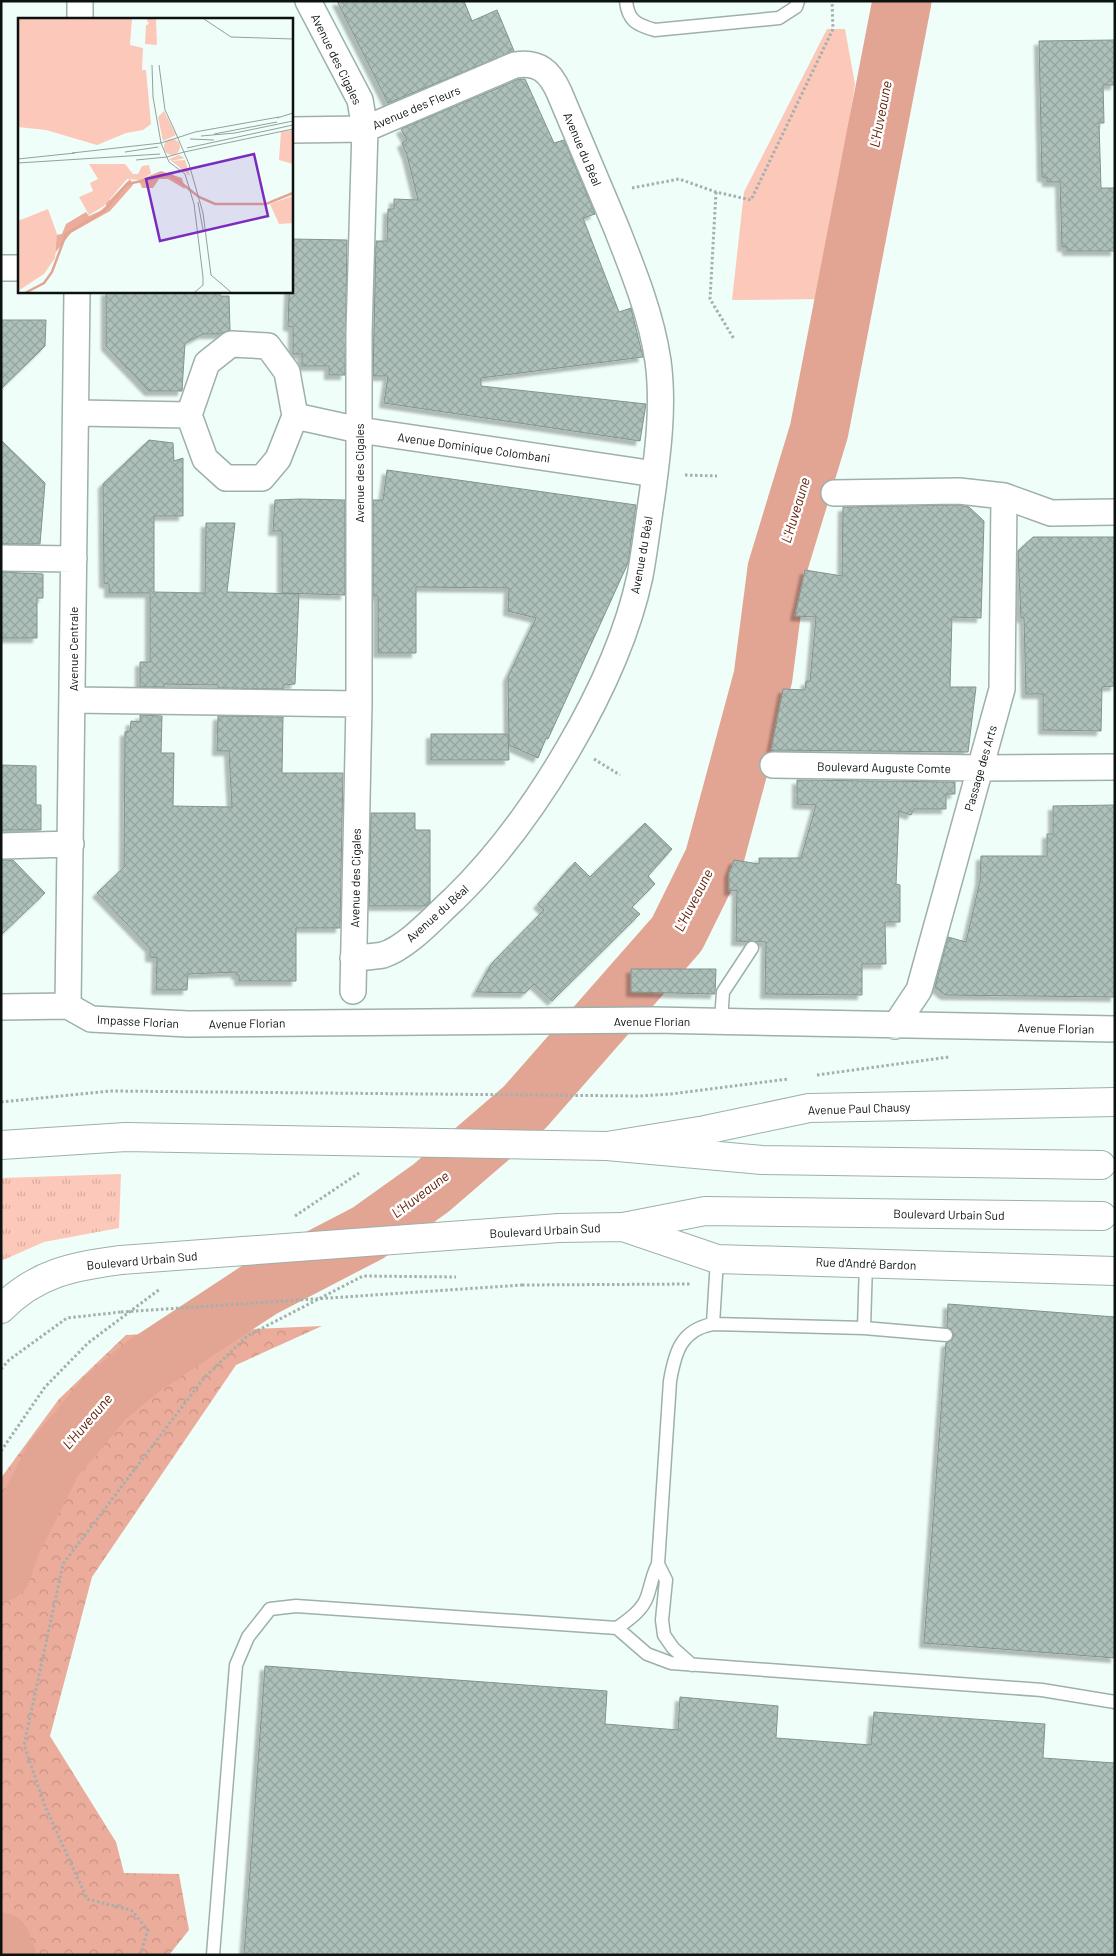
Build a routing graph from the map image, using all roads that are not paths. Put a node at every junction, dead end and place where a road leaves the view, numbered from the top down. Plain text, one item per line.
1 (80, 1) edge
2 (308, 1) edge
3 (626, 1) edge
4 (798, 1) edge
5 (80, 18) edge
6 (536, 65) joint
7 (365, 129) junction
8 (292, 130) edge
9 (1, 268) edge
10 (18, 268) edge
11 (77, 292) edge
12 (77, 413) junction
13 (189, 415) junction
14 (295, 416) junction
15 (359, 430) junction
16 (655, 474) junction
17 (834, 493) dead end
18 (1004, 496) junction
19 (1115, 512) edge
20 (1, 558) edge
21 (74, 558) junction
22 (73, 700) junction
23 (359, 704) junction
24 (773, 765) dead end
25 (1115, 767) edge
26 (980, 768) junction
27 (71, 844) junction
28 (1, 846) edge
29 (752, 948) dead end
30 (353, 958) junction
31 (353, 991) dead end
32 (68, 1006) junction
33 (1, 1007) edge
34 (721, 1021) junction
35 (188, 1024) joint
36 (894, 1026) junction
37 (1115, 1029) edge
38 (1115, 1102) edge
39 (1, 1145) edge
40 (607, 1146) junction
41 (1101, 1165) dead end
42 (1102, 1216) dead end
43 (623, 1227) junction
44 (717, 1259) junction
45 (866, 1263) junction
46 (1115, 1271) edge
47 (1, 1309) edge
48 (713, 1324) junction
49 (864, 1328) junction
50 (946, 1334) dead end
51 (658, 1564) junction
52 (617, 1628) junction
53 (692, 1665) junction
54 (1115, 1702) edge
55 (213, 1955) edge

1 - 5 street
2 - 7 street, Avenue des Cigales
3 - 4 lane
6 - 7 street, Avenue des Fleurs
6 - 16 street, Avenue du Béal
7 - 8 street, Avenue des Fleurs
7 - 15 street, Avenue des Cigales
9 - 10 street
11 - 12 street, Avenue Centrale
12 - 13 street
12 - 21 street, Avenue Centrale
13 - 14 street
13 - 14 street
14 - 15 street, Avenue Dominique Colombani
15 - 16 street, Avenue Dominique Colombani
15 - 23 street, Avenue des Cigales
16 - 30 street, Avenue du Béal
17 - 18 street
18 - 19 street
18 - 26 street, Passage des Arts
20 - 21 street
21 - 22 street, Avenue Centrale
22 - 23 street
22 - 27 street, Avenue Centrale
23 - 30 street, Avenue des Cigales
24 - 26 street, Boulevard Auguste Comte
25 - 26 street, Boulevard Auguste Comte
26 - 36 street, Passage des Arts
27 - 28 street
27 - 32 street, Avenue Centrale
29 - 34 lane
30 - 31 street, Avenue des Cigales
32 - 33 street, Impasse Florian
32 - 35 street, Impasse Florian
34 - 35 street, Avenue Florian
34 - 36 street, Avenue Florian
36 - 37 street, Avenue Florian
38 - 40 main road, Avenue Paul Chausy
39 - 40 main road
40 - 41 main road
42 - 43 main road, Boulevard Urbain Sud
43 - 44 main road, Rue d'André Bardon
43 - 47 main road, Boulevard Urbain Sud, bridge
44 - 45 main road, Rue d'André Bardon
44 - 48 lane
45 - 46 main road, Rue d'André Bardon
45 - 49 lane
48 - 49 lane
48 - 51 lane
49 - 50 lane
51 - 52 lane
51 - 53 lane
52 - 53 lane
52 - 55 lane
53 - 54 lane

